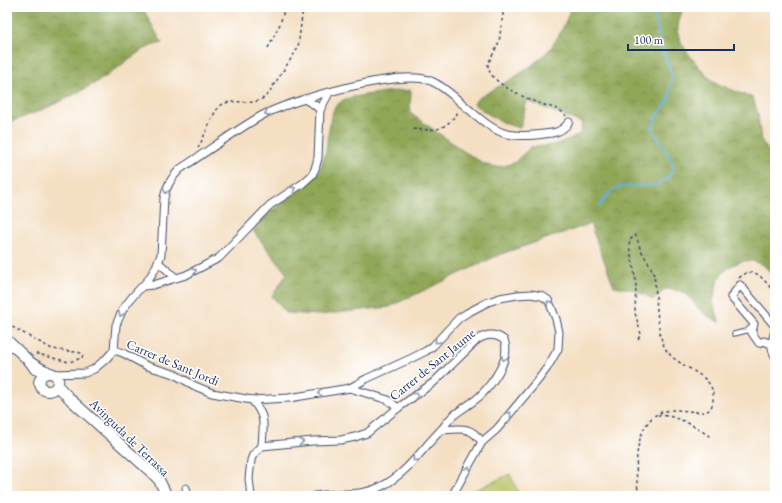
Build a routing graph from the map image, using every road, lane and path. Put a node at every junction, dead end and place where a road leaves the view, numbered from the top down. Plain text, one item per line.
1 (285, 7) edge
2 (303, 7) edge
3 (504, 7) edge
4 (268, 48) dead end
5 (329, 93) junction
6 (304, 99) junction
7 (464, 105) junction
8 (320, 110) junction
9 (569, 122) joint
10 (413, 128) dead end
11 (198, 149) dead end
12 (158, 262) junction
13 (175, 277) junction
14 (740, 285) junction
15 (143, 286) junction
16 (775, 293) edge
17 (7, 324) edge
18 (775, 326) edge
19 (750, 330) junction
20 (775, 331) edge
21 (734, 334) dead end
22 (638, 339) dead end
23 (7, 340) edge
24 (772, 344) junction
25 (114, 350) junction
26 (775, 356) edge
27 (29, 361) junction
28 (51, 381) junction
29 (350, 388) junction
30 (252, 400) junction
31 (398, 408) junction
32 (657, 415) junction
33 (441, 430) junction
34 (712, 438) dead end
35 (482, 442) junction
36 (262, 446) junction
37 (186, 488) dead end
38 (167, 496) edge
39 (188, 496) edge
40 (251, 496) edge
41 (315, 496) edge
42 (452, 496) edge
43 (639, 496) edge

1 - 4 path
2 - 11 path
3 - 9 path
5 - 6 street
5 - 7 street
5 - 8 street
6 - 8 street
6 -> 12 street
7 - 9 street
7 - 10 path
13 -> 8 street
12 - 13 street
12 - 15 street
13 - 15 street
14 - 16 path
14 - 18 street
14 - 19 street
15 -> 25 street
17 - 27 path
19 - 21 lane
19 - 24 street
20 - 24 street
22 - 32 path
23 - 27 street
24 - 26 street
25 - 28 street
25 - 30 street, Carrer de Sant Jordi
27 - 28 street
28 - 38 street, Avinguda de Terrassa
29 -> 30 street, Carrer de Sant Jordi
29 - 31 street
35 -> 29 street, Carrer de Sant Jordi
30 - 36 street
31 -> 33 street, Carrer de Sant Jaume
36 -> 31 street, Carrer de Sant Jaume
32 - 34 path
32 - 43 path
33 - 35 street
33 -> 41 street, Carrer de Sant Jaume
42 -> 35 street
36 - 40 street
37 - 39 street

